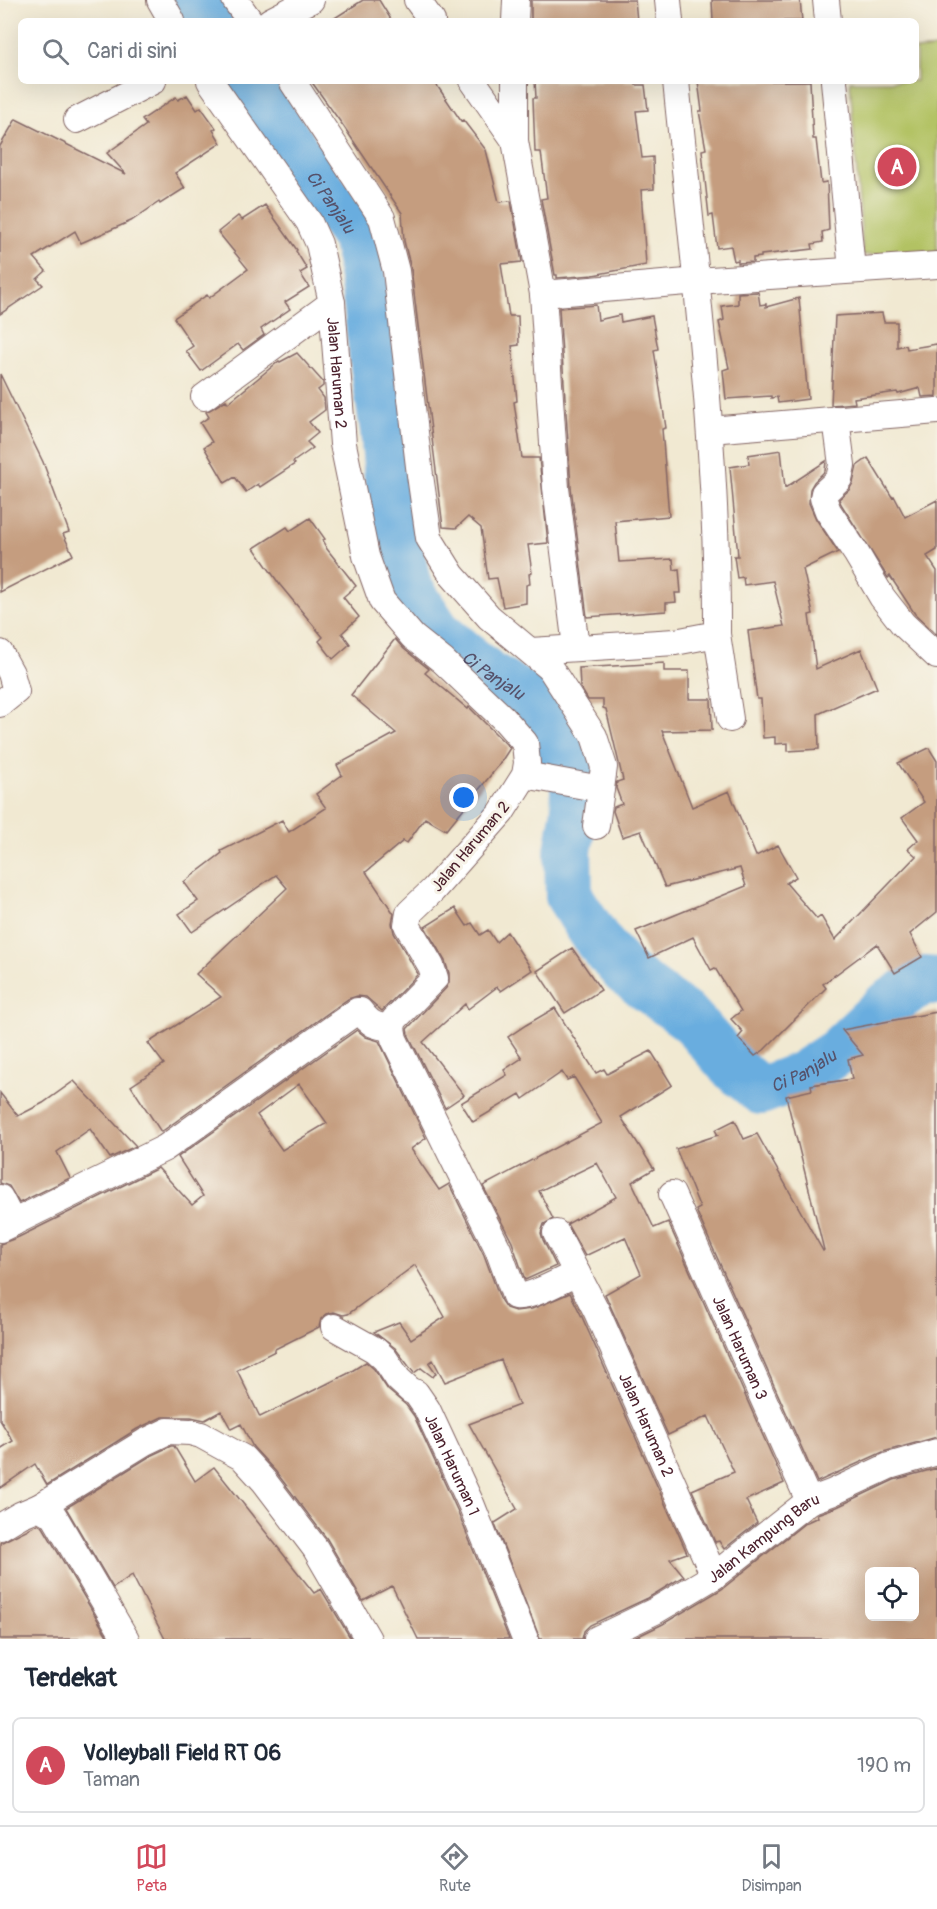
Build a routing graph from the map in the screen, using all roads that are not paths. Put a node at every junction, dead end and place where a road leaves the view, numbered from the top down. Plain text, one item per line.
1 (160, 0) edge
2 (235, 0) edge
3 (311, 0) edge
4 (417, 0) edge
5 (516, 0) edge
6 (668, 0) edge
7 (826, 0) edge
8 (170, 18) edge
9 (248, 18) edge
10 (276, 18) edge
11 (430, 18) edge
12 (515, 18) edge
13 (670, 18) edge
14 (828, 18) edge
15 (147, 84) edge
16 (212, 84) edge
17 (294, 84) edge
18 (475, 84) edge
19 (515, 84) edge
20 (676, 84) edge
21 (834, 84) edge
22 (77, 120) dead end
23 (515, 141) junction
24 (937, 265) edge
25 (852, 270) junction
26 (696, 281) junction
27 (543, 294) junction
28 (332, 303) junction
29 (204, 397) dead end
30 (937, 411) edge
31 (836, 419) junction
32 (710, 430) junction
33 (717, 634) junction
34 (576, 647) junction
35 (531, 651) junction
36 (0, 652) edge
37 (937, 656) edge
38 (0, 704) edge
39 (730, 720) dead end
40 (534, 778) junction
41 (590, 788) junction
42 (596, 826) dead end
43 (392, 1028) junction
44 (672, 1194) dead end
45 (0, 1198) edge
46 (6, 1226) edge
47 (556, 1233) dead end
48 (577, 1273) junction
49 (334, 1327) dead end
50 (937, 1452) edge
51 (809, 1501) junction
52 (47, 1511) junction
53 (0, 1527) edge
54 (714, 1576) junction
55 (126, 1639) edge
56 (368, 1639) edge
57 (525, 1639) edge
58 (597, 1639) edge

1 - 8 street
2 - 9 street
3 - 10 street
4 - 11 street
5 - 12 street
6 - 13 street
7 - 14 street
15 - 22 street
16 - 28 street, Jalan Haruman 2
17 - 35 street
18 - 23 street
19 - 23 street
20 - 26 street
21 - 25 street
23 - 27 street
24 - 25 street
25 - 26 street
26 - 27 street
26 - 32 street
27 - 34 street
28 - 29 street
28 - 40 street, Jalan Haruman 2
30 - 31 street
31 - 32 street
31 - 37 street
32 - 33 street
33 - 34 street
33 - 39 street
34 - 35 street
35 - 41 street
36 - 38 street
40 - 41 street
40 - 43 street, Jalan Haruman 2
41 - 42 street
43 - 46 street
43 - 48 street
44 - 51 street, Jalan Haruman 3
45 - 46 street
47 - 48 street, Jalan Haruman 2
48 - 54 street, Jalan Haruman 2
49 - 57 street, Jalan Haruman 1
50 - 51 street, Jalan Kampung Baru
51 - 54 street, Jalan Kampung Baru
52 - 53 street
52 - 55 street
52 - 56 street
54 - 58 street, Jalan Kampung Baru

